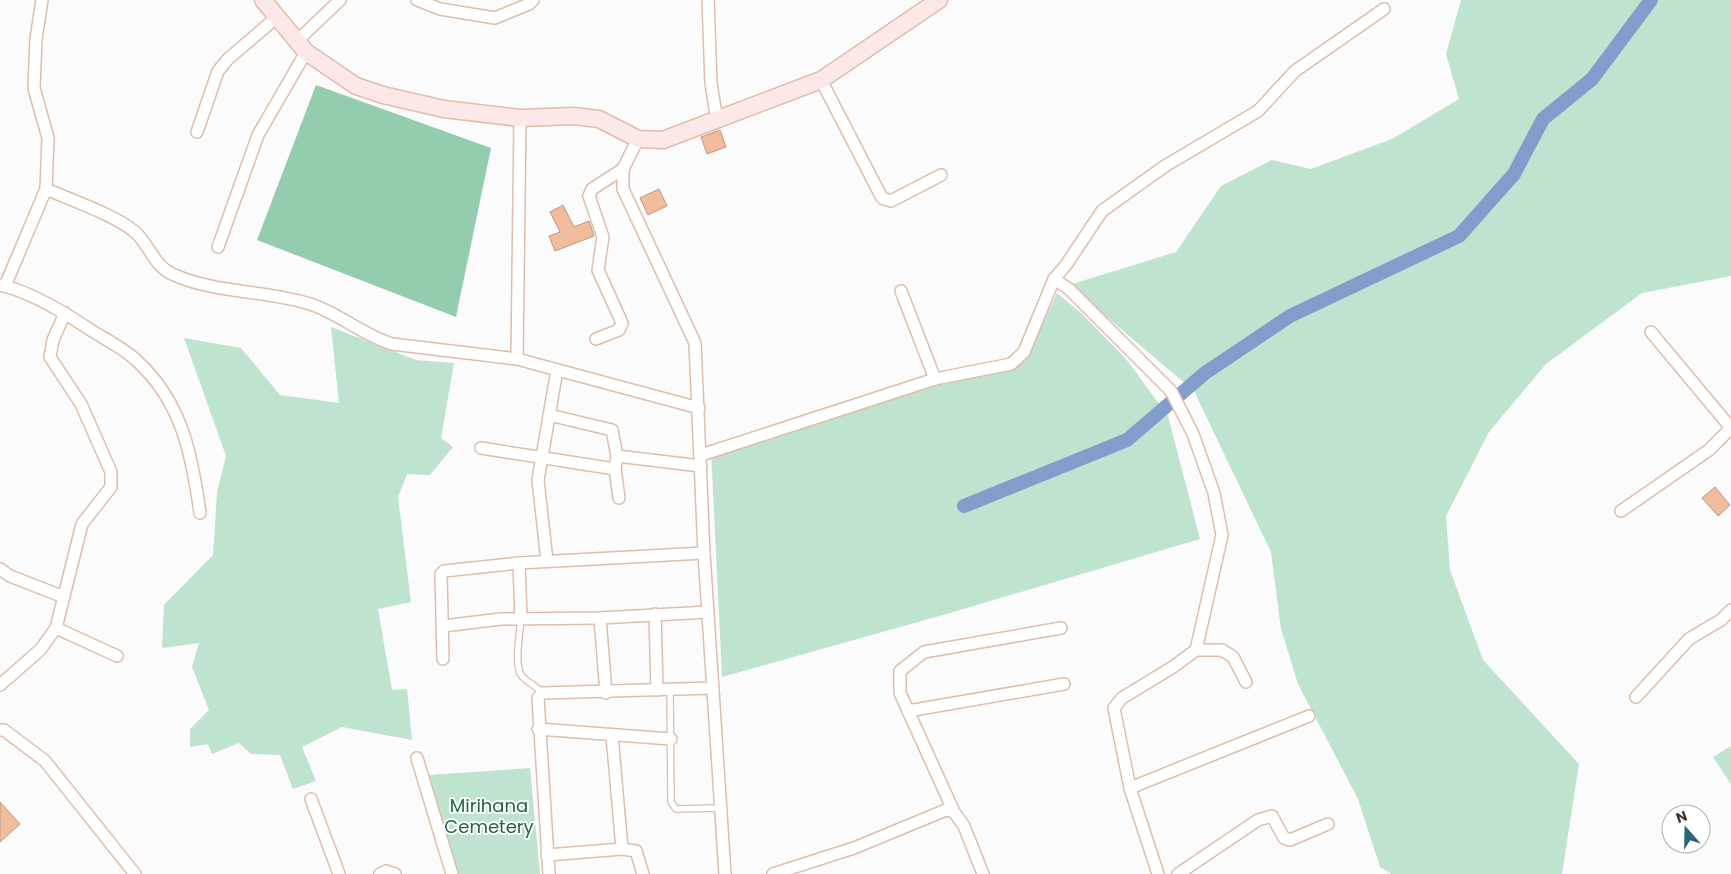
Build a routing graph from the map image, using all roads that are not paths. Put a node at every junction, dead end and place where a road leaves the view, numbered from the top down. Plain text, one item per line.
1 (42, 0) edge
2 (263, 0) edge
3 (340, 0) edge
4 (417, 0) edge
5 (533, 0) edge
6 (708, 0) edge
7 (939, 0) edge
8 (1384, 9) dead end
9 (277, 17) junction
10 (302, 47) junction
11 (821, 80) junction
12 (520, 118) junction
13 (717, 121) junction
14 (197, 132) dead end
15 (638, 139) junction
16 (623, 169) junction
17 (942, 175) dead end
18 (46, 189) junction
19 (218, 247) dead end
20 (1054, 279) junction
21 (3, 286) edge
22 (901, 290) dead end
23 (65, 313) junction
24 (1651, 332) dead end
25 (596, 339) dead end
26 (517, 359) junction
27 (557, 370) junction
28 (935, 379) junction
29 (699, 408) junction
30 (549, 415) junction
31 (1731, 428) edge
32 (481, 448) dead end
33 (617, 456) junction
34 (541, 457) junction
35 (701, 460) junction
36 (615, 469) junction
37 (618, 498) dead end
38 (1621, 511) dead end
39 (200, 513) dead end
40 (704, 554) junction
41 (547, 561) junction
42 (519, 563) junction
43 (0, 569) edge
44 (64, 597) junction
45 (1731, 610) edge
46 (708, 612) junction
47 (655, 614) junction
48 (600, 618) junction
49 (521, 619) junction
50 (443, 626) junction
51 (56, 628) junction
52 (1061, 628) dead end
53 (1196, 650) junction
54 (117, 656) dead end
55 (443, 659) dead end
56 (1246, 682) dead end
57 (1064, 684) dead end
58 (0, 685) edge
59 (713, 688) junction
60 (670, 689) junction
61 (657, 690) junction
62 (542, 693) junction
63 (606, 693) junction
64 (1636, 697) dead end
65 (908, 711) junction
66 (1309, 716) dead end
67 (538, 729) junction
68 (0, 730) edge
69 (612, 735) junction
70 (671, 738) junction
71 (417, 758) dead end
72 (1130, 788) junction
73 (311, 799) dead end
74 (721, 808) junction
75 (954, 812) junction
76 (1328, 824) dead end
77 (622, 849) junction
78 (547, 855) junction
79 (135, 874) edge
80 (339, 874) edge
81 (380, 874) edge
82 (395, 874) edge
83 (452, 874) edge
84 (549, 874) edge
85 (643, 874) edge
86 (725, 874) edge
87 (773, 874) edge
88 (983, 874) edge
89 (1158, 874) edge
90 (1178, 874) edge

1 - 18 street
2 - 9 street
3 - 10 street
4 - 5 street
6 - 13 street
7 - 11 street
8 - 20 street
9 - 10 street
9 - 14 street
10 - 12 street
10 - 19 street
11 - 13 street
11 - 17 street
12 - 15 street
12 - 26 street
13 - 15 street
15 - 16 street
16 - 25 street
16 - 29 street
18 - 21 street
18 - 26 street
20 - 28 street
20 - 53 street
21 - 23 street
22 - 28 street
23 - 39 street
23 - 44 street
24 - 31 street
26 - 27 street
27 - 29 street
27 - 30 street
28 - 35 street
29 - 35 street
30 - 33 street
30 - 34 street
31 - 38 street
32 - 34 street
33 - 35 street
33 - 36 street
34 - 36 street
34 - 41 street
35 - 40 street
36 - 37 street
40 - 41 street
40 - 46 street
41 - 42 street
42 - 49 street
42 - 50 street
43 - 44 street
44 - 51 street
45 - 64 street
46 - 47 street
46 - 59 street
47 - 48 street
47 - 61 street
48 - 49 street
48 - 63 street
49 - 50 street
49 - 62 lane
50 - 55 street
51 - 54 street
51 - 58 street
52 - 65 street
53 - 56 street
53 - 72 street
57 - 65 street
59 - 60 street
59 - 74 street
60 - 61 street
60 - 70 lane
61 - 63 street
62 - 63 street
62 - 67 street
65 - 75 street
66 - 72 street
67 - 69 street
67 - 78 street
68 - 79 street
69 - 70 street
69 - 77 street
70 - 74 lane
71 - 83 street
72 - 89 street
73 - 80 street
74 - 86 street
75 - 87 street
75 - 88 street
76 - 90 street
77 - 78 street
77 - 85 street
78 - 84 street
81 - 82 street

